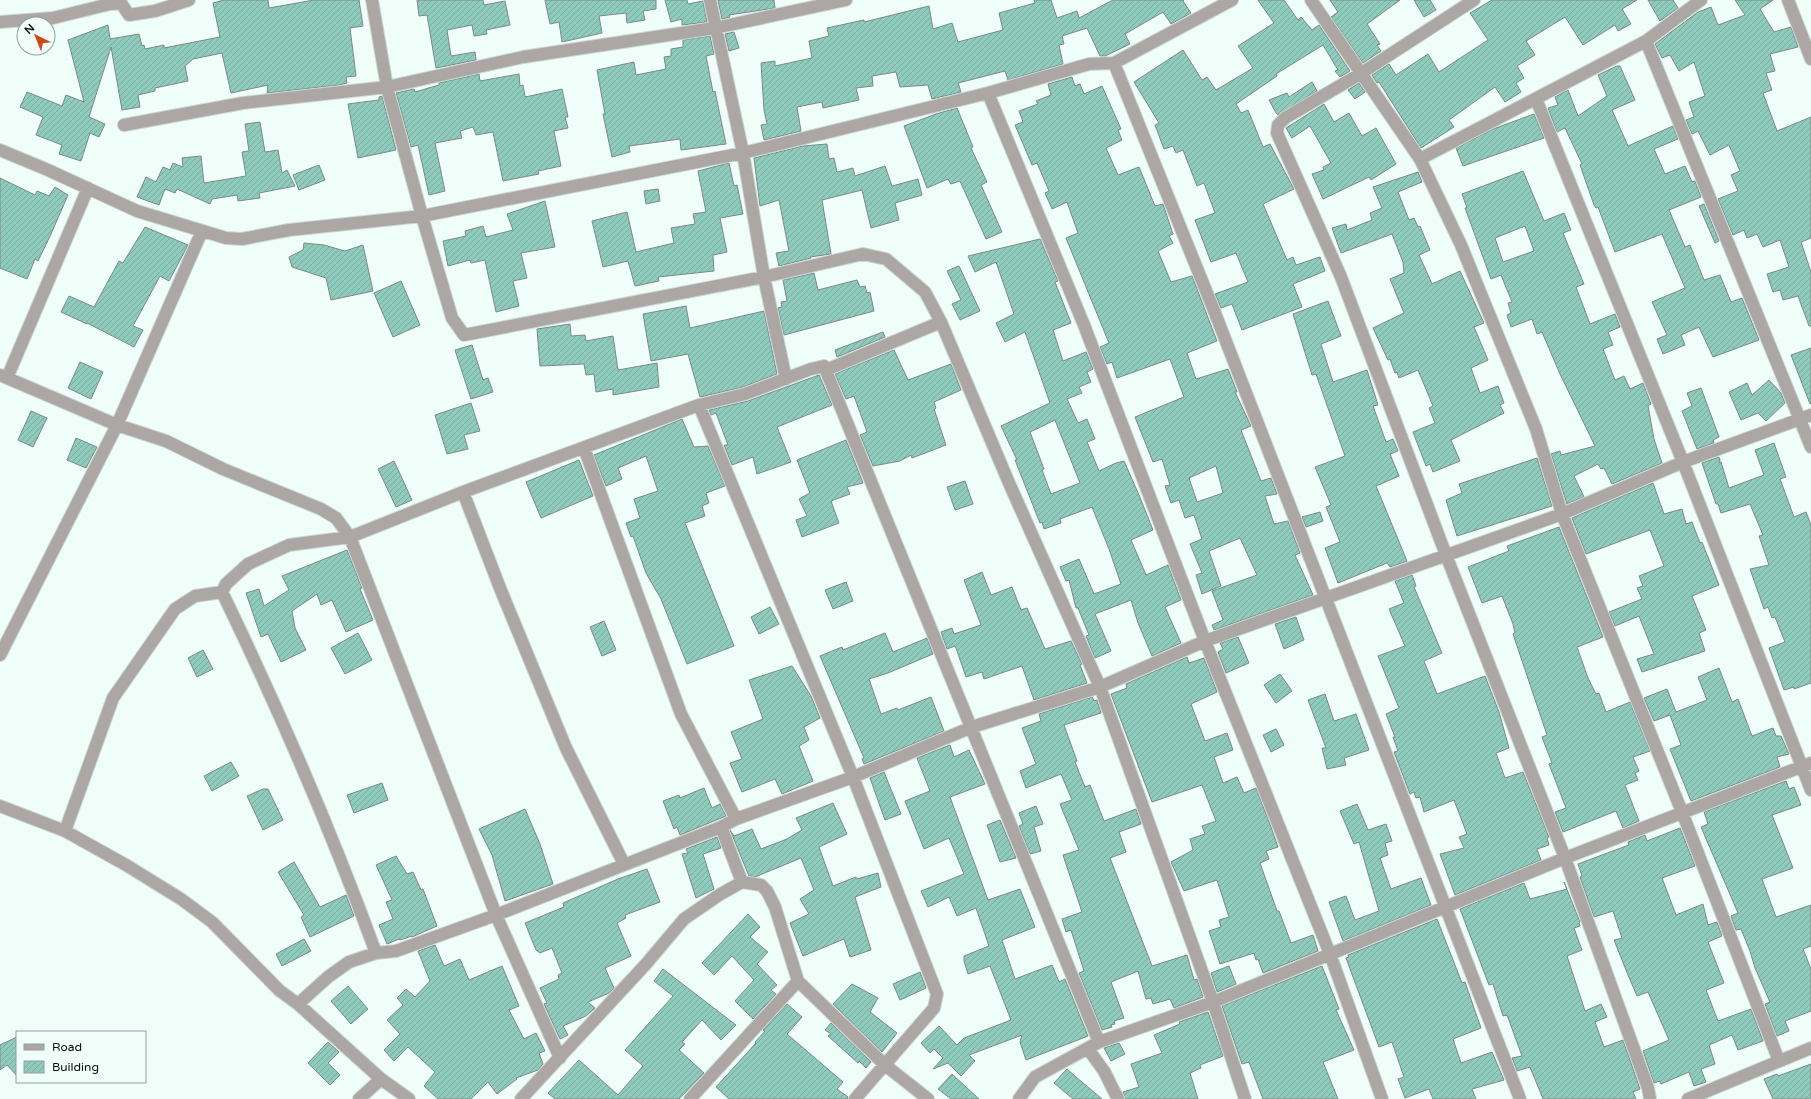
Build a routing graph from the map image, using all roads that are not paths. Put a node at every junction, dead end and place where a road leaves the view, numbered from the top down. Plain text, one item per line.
1 (189, 0) edge
2 (372, 0) edge
3 (710, 0) edge
4 (846, 0) edge
5 (1232, 0) edge
6 (1311, 0) edge
7 (1474, 0) edge
8 (1701, 0) edge
9 (1788, 0) edge
10 (0, 22) edge
11 (715, 28) junction
12 (1646, 41) junction
13 (1811, 58) edge
14 (1114, 63) junction
15 (1360, 74) junction
16 (387, 87) junction
17 (988, 93) junction
18 (1536, 99) junction
19 (124, 125) dead end
20 (0, 150) edge
21 (743, 153) junction
22 (1420, 159) junction
23 (88, 188) junction
24 (422, 216) junction
25 (202, 231) junction
26 (764, 277) junction
27 (941, 322) junction
28 (826, 370) junction
29 (3, 377) edge
30 (786, 378) junction
31 (699, 405) junction
32 (1805, 417) edge
33 (117, 425) junction
34 (1811, 447) edge
35 (584, 448) junction
36 (1683, 462) junction
37 (463, 492) junction
38 (1562, 514) junction
39 (350, 537) junction
40 (1446, 554) junction
41 (222, 592) junction
42 (1326, 599) junction
43 (1205, 641) junction
44 (0, 655) edge
45 (1100, 687) junction
46 (972, 727) junction
47 (1806, 764) edge
48 (853, 777) junction
49 (1811, 790) edge
50 (0, 806) edge
51 (1682, 812) junction
52 (736, 819) junction
53 (721, 827) junction
54 (65, 831) junction
55 (1565, 858) junction
56 (624, 864) junction
57 (742, 882) junction
58 (1445, 907) junction
59 (496, 915) junction
60 (376, 953) junction
61 (1330, 954) junction
62 (798, 981) junction
63 (1213, 1002) junction
64 (298, 1004) junction
65 (1100, 1042) junction
66 (1811, 1048) edge
67 (1088, 1049) junction
68 (560, 1058) junction
69 (1779, 1061) junction
70 (885, 1065) junction
71 (381, 1079) junction
72 (1709, 1095) edge
73 (359, 1099) edge
74 (409, 1099) edge
75 (521, 1099) edge
76 (690, 1099) edge
77 (856, 1099) edge
78 (928, 1099) edge
79 (1019, 1099) edge
80 (1118, 1099) edge
81 (1245, 1099) edge
82 (1382, 1099) edge
83 (1520, 1099) edge
84 (1650, 1099) edge
85 (1688, 1099) edge

1 - 10 street
2 - 16 street
3 - 11 street
4 - 11 street
5 - 14 street
6 - 15 street
7 - 15 street
8 - 12 street
9 - 13 street
11 - 16 street
11 - 21 street
12 - 18 street
12 - 32 street
14 - 17 street
14 - 42 street
15 - 22 street
15 - 40 street
16 - 19 street
16 - 24 street
17 - 21 street
17 - 43 street
18 - 22 street
18 - 36 street
20 - 23 street
21 - 24 street
21 - 26 street
22 - 38 street
23 - 25 street
23 - 29 street
24 - 25 street
24 - 26 street
25 - 33 street
26 - 27 street
26 - 30 street
27 - 28 street
27 - 45 street
28 - 30 street
28 - 46 street
29 - 33 street
30 - 31 street
31 - 35 street
31 - 48 street
32 - 34 street
32 - 36 street
33 - 39 street
33 - 44 street
35 - 37 street
35 - 52 street
36 - 38 street
36 - 47 street
37 - 39 street
37 - 56 street
38 - 40 street
38 - 51 street
39 - 41 street
39 - 59 street
40 - 42 street
40 - 55 street
41 - 54 street
41 - 60 street
42 - 43 street
42 - 58 street
43 - 45 street
43 - 61 street
45 - 46 street
45 - 63 street
46 - 48 street
46 - 65 street
47 - 49 street
47 - 51 street
48 - 52 street
48 - 70 street
50 - 54 street
51 - 55 street
51 - 69 street
52 - 53 street
53 - 56 street
53 - 57 street
54 - 64 street
55 - 58 street
55 - 84 street
56 - 59 street
57 - 62 street
57 - 68 street
58 - 61 street
58 - 83 street
59 - 60 street
59 - 68 street
60 - 64 street
61 - 63 street
61 - 82 street
62 - 70 street
62 - 76 street
63 - 65 street
63 - 81 street
64 - 71 street
65 - 67 street
66 - 69 street
67 - 79 street
67 - 80 street
68 - 75 street
69 - 72 street
70 - 77 street
70 - 78 street
71 - 73 street
71 - 74 street
72 - 85 street

